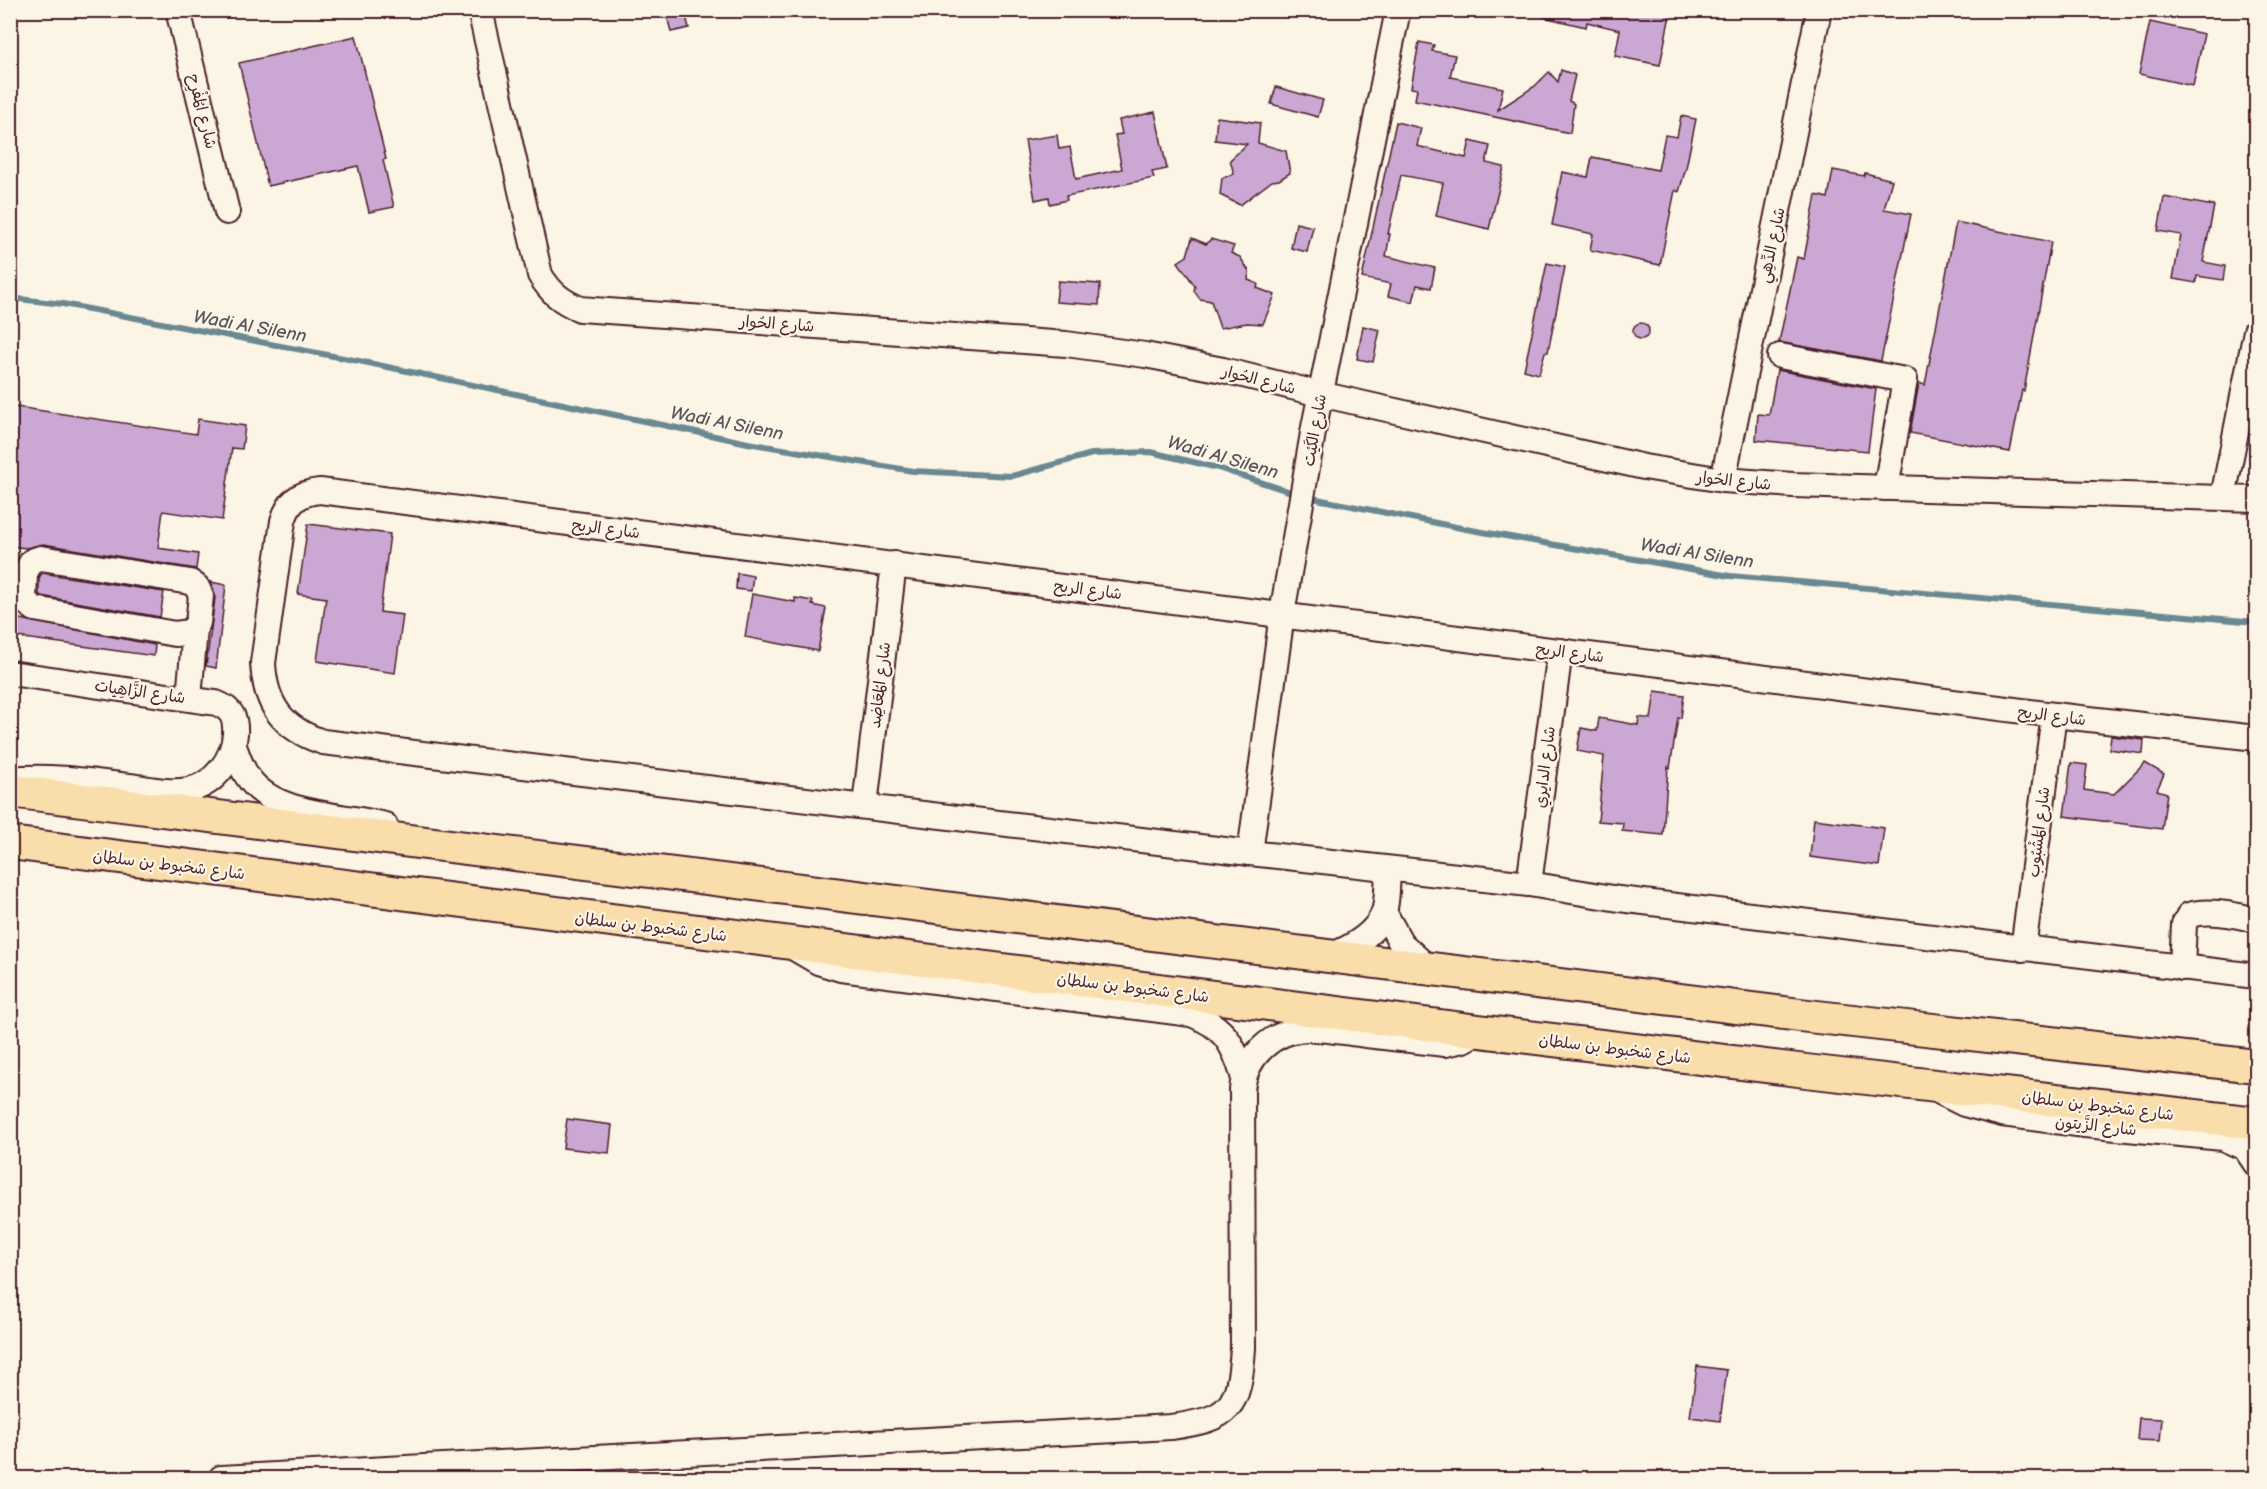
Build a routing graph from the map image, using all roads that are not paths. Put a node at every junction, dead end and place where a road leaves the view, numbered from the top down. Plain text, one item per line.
1 (178, 10) edge
2 (480, 10) edge
3 (1398, 10) edge
4 (1820, 10) edge
5 (227, 212) dead end
6 (2256, 331) edge
7 (1780, 356) dead end
8 (1320, 394) junction
9 (1723, 480) junction
10 (1886, 488) junction
11 (2223, 497) junction
12 (2256, 499) edge
13 (894, 564) junction
14 (10, 607) edge
15 (42, 611) junction
16 (1282, 614) junction
17 (195, 629) junction
18 (1560, 651) junction
19 (10, 673) edge
20 (189, 698) junction
21 (2054, 715) junction
22 (2256, 738) edge
23 (234, 746) junction
24 (10, 779) edge
25 (10, 791) edge
26 (865, 805) junction
27 (10, 843) edge
28 (449, 846) junction
29 (1250, 853) junction
30 (1388, 869) junction
31 (1529, 884) junction
32 (1384, 912) junction
33 (2256, 920) edge
34 (788, 944) junction
35 (2023, 949) junction
36 (1330, 956) junction
37 (1428, 968) junction
38 (2182, 968) junction
39 (2256, 976) edge
40 (1479, 1031) junction
41 (2256, 1066) edge
42 (1244, 1075) junction
43 (1930, 1085) junction
44 (2256, 1123) edge
45 (2256, 1164) edge
46 (221, 1479) edge

1 - 5 street, شارع المُفْرِح
2 - 8 street, شارع الحُوار
3 - 8 street, شارع الكَيْت
4 - 9 street, شارع الدِّهِي
6 - 11 street
7 - 10 street
8 - 9 street, شارع الحُوار
8 - 16 street, شارع الكَيْت
9 - 10 street, شارع الحُوار
10 - 11 street, شارع الحُوار
11 - 12 street, شارع الحُوار
13 - 16 street, شارع الريح
13 - 26 street, شارع المُعَاضِد
13 - 26 street, شارع الريح
14 - 15 street
15 - 17 street
15 - 17 street
16 - 18 street, شارع الريح
16 - 29 street, شارع الكَيْت
17 - 20 street
18 - 21 street, شارع الريح
18 - 31 street, شارع الدايري
19 - 20 street, شارع الزَّاهِيات
20 - 23 street, شارع الزَّاهِيات
21 - 22 street, شارع الريح
21 - 35 street, شارع المَشْبُوب
23 - 24 street
23 - 28 street, شارع الزَّاهِيات
25 - 28 main road
26 - 29 street, شارع الريح
27 - 34 main road, شارع شخبوط بن سلطان
28 - 36 main road
29 - 30 street, شارع الريح
30 - 31 street, شارع الريح
30 - 32 street
31 - 35 street, شارع الريح
32 - 36 street
32 - 37 street
33 - 38 street
34 - 40 main road, شارع شخبوط بن سلطان
34 - 42 street
35 - 38 street, شارع الريح
36 - 37 main road
37 - 41 main road
38 - 39 street, شارع الريح
40 - 42 street
40 - 43 main road, شارع شخبوط بن سلطان
42 - 46 street
43 - 44 main road, شارع شخبوط بن سلطان
43 - 45 street, شارع الزَّيتون

